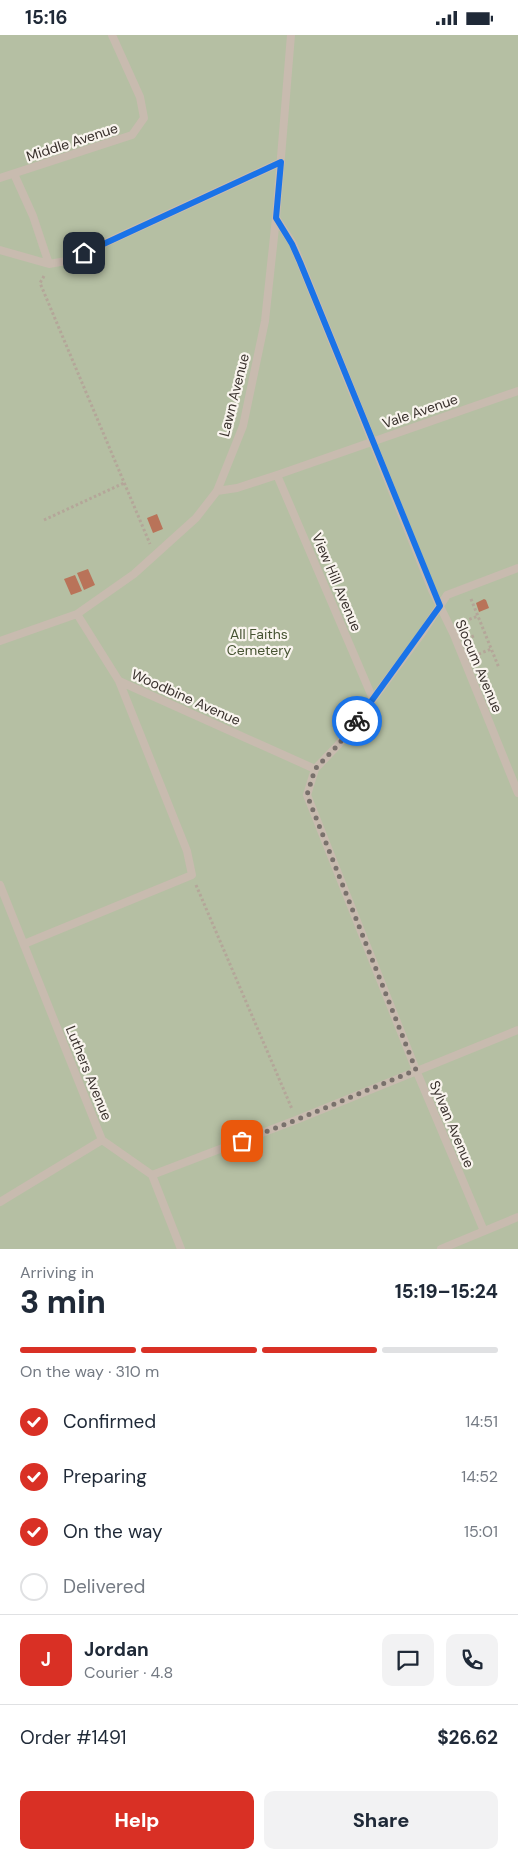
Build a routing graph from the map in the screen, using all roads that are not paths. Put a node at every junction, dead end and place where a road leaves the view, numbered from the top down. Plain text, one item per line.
1 (112, 35) edge
2 (291, 35) edge
3 (281, 162) junction
4 (14, 174) junction
5 (0, 178) edge
6 (276, 218) junction
7 (0, 250) edge
8 (49, 263) junction
9 (518, 391) edge
10 (372, 441) junction
11 (277, 475) junction
12 (217, 491) junction
13 (518, 568) edge
14 (440, 606) junction
15 (77, 614) junction
16 (0, 641) edge
17 (119, 681) junction
18 (373, 699) junction
19 (315, 769) junction
20 (518, 793) edge
21 (0, 885) edge
22 (24, 944) junction
23 (518, 1030) edge
24 (416, 1070) junction
25 (102, 1140) junction
26 (152, 1175) junction
27 (0, 1202) edge
28 (518, 1217) edge
29 (484, 1231) junction
30 (181, 1249) edge
31 (441, 1249) edge

1 - 4 lane, Middle Avenue
2 - 3 lane, Lawn Avenue
3 - 6 lane, Lawn Avenue
3 - 8 lane
4 - 5 lane, Middle Avenue
4 - 8 lane
6 - 10 lane, Slocum Avenue
6 - 12 lane, Lawn Avenue
7 - 8 lane
9 - 10 lane, Vale Avenue
10 - 11 lane, Vale Avenue
10 - 14 lane, Slocum Avenue
11 - 12 lane, Vale Avenue
11 - 18 lane, View Hill Avenue
12 - 15 lane, Lawn Avenue
13 - 14 lane, Sylvan Avenue
14 - 18 lane, Sylvan Avenue
14 - 20 lane, Slocum Avenue
15 - 16 lane, Lawn Avenue
15 - 17 lane, Woodbine Avenue
17 - 19 lane, Woodbine Avenue
17 - 22 lane
18 - 19 lane, Sylvan Avenue
19 - 24 lane, Sylvan Avenue
21 - 22 lane, Luthers Avenue
22 - 25 lane, Luthers Avenue
23 - 24 lane
24 - 26 lane
24 - 29 lane, Sylvan Avenue
25 - 26 lane, Luthers Avenue
25 - 27 lane
26 - 30 lane
28 - 29 lane
29 - 31 lane

